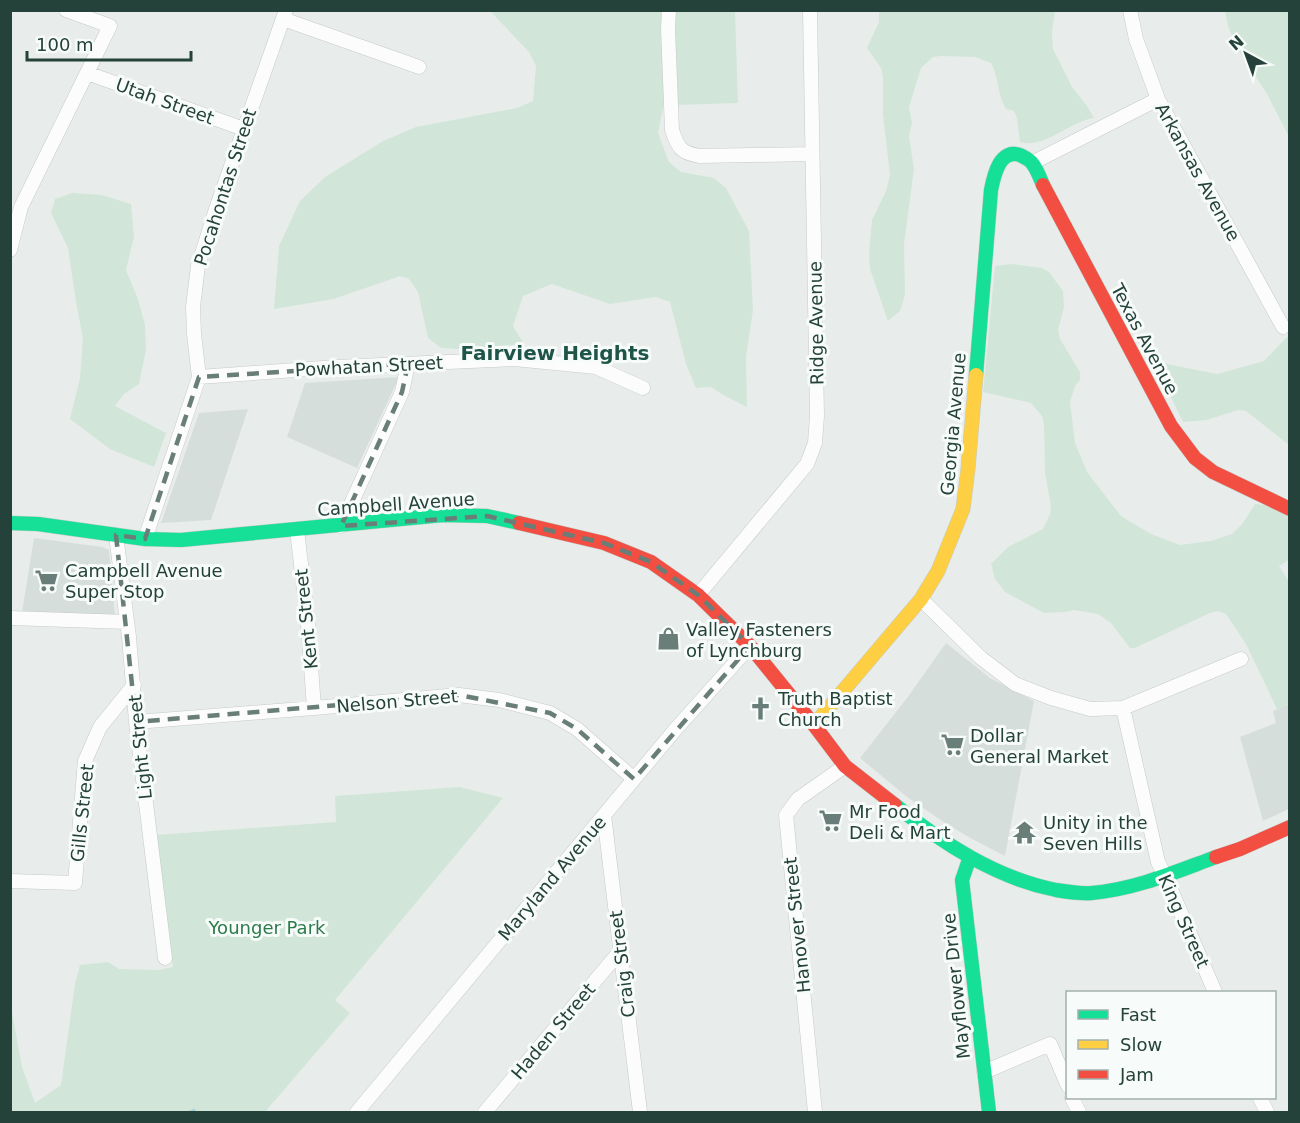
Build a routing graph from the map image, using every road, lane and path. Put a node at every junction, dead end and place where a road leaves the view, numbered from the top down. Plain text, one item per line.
1 (66, 10) edge
2 (669, 10) edge
3 (810, 10) edge
4 (1130, 10) edge
5 (284, 15) edge
6 (419, 67) dead end
7 (87, 73) junction
8 (1158, 99) junction
9 (244, 129) junction
10 (812, 154) junction
11 (1032, 163) junction
12 (10, 250) edge
13 (1283, 327) dead end
14 (408, 364) junction
15 (199, 377) junction
16 (643, 388) dead end
17 (1290, 509) edge
18 (10, 523) edge
19 (341, 526) junction
20 (297, 530) junction
21 (116, 535) junction
22 (145, 539) junction
23 (698, 595) junction
24 (921, 599) junction
25 (10, 618) edge
26 (127, 622) junction
27 (750, 646) junction
28 (1241, 659) dead end
29 (134, 685) junction
30 (314, 708) junction
31 (1123, 708) junction
32 (136, 722) junction
33 (814, 725) junction
34 (845, 766) junction
35 (634, 780) junction
36 (604, 815) junction
37 (1290, 827) edge
38 (970, 858) junction
39 (1165, 876) junction
40 (10, 881) edge
41 (621, 950) junction
42 (165, 958) dead end
43 (1214, 991) edge
44 (984, 1072) junction
45 (1066, 1081) edge
46 (1072, 1099) edge
47 (1260, 1099) edge
48 (357, 1113) edge
49 (484, 1113) edge
50 (640, 1113) edge
51 (815, 1113) edge
52 (989, 1113) edge
53 (1078, 1113) edge
54 (1267, 1113) edge

1 - 7 street
2 - 10 street
3 - 10 street, Ridge Avenue
4 - 8 street, Arkansas Avenue
5 - 6 street
5 - 9 street, Pocahontas Street
7 - 9 street, Utah Street
7 - 12 street
8 - 11 street
8 - 13 street, Arkansas Avenue
9 - 15 street, Pocahontas Street
10 - 23 street, Ridge Avenue
11 - 17 main road, Texas Avenue
11 - 24 main road, Georgia Avenue
14 - 15 street, Powhatan Street
14 - 16 street, Powhatan Street
14 - 19 street
15 - 22 street, Pocahontas Street
18 - 21 main road, Campbell Avenue
19 - 20 main road, Campbell Avenue
19 - 23 main road, Campbell Avenue
20 - 22 main road, Campbell Avenue
20 - 30 street, Kent Street
21 - 22 main road, Campbell Avenue
21 - 26 street, Light Street
23 - 27 main road, Campbell Avenue
24 - 31 street
24 - 33 main road, Georgia Avenue
25 - 26 street
26 - 29 street, Light Street
27 - 33 main road, Campbell Avenue
27 - 35 street, Maryland Avenue
28 - 31 street
29 - 32 street, Light Street
29 - 40 street, Gills Street
30 - 32 street, Nelson Street
30 - 35 street, Nelson Street
31 - 39 street, King Street
32 - 42 street, Light Street
33 - 34 main road, Campbell Avenue
34 - 38 main road, Campbell Avenue
34 - 51 street, Hanover Street
35 - 36 street, Maryland Avenue
36 - 41 street, Craig Street
36 - 48 street, Maryland Avenue
37 - 39 main road, Campbell Avenue
38 - 39 main road, Campbell Avenue
38 - 44 main road, Mayflower Drive
39 - 43 street, King Street
41 - 49 street, Haden Street
41 - 50 street, Craig Street
44 - 45 street
44 - 52 main road, Mayflower Drive
46 - 53 street
47 - 54 street

